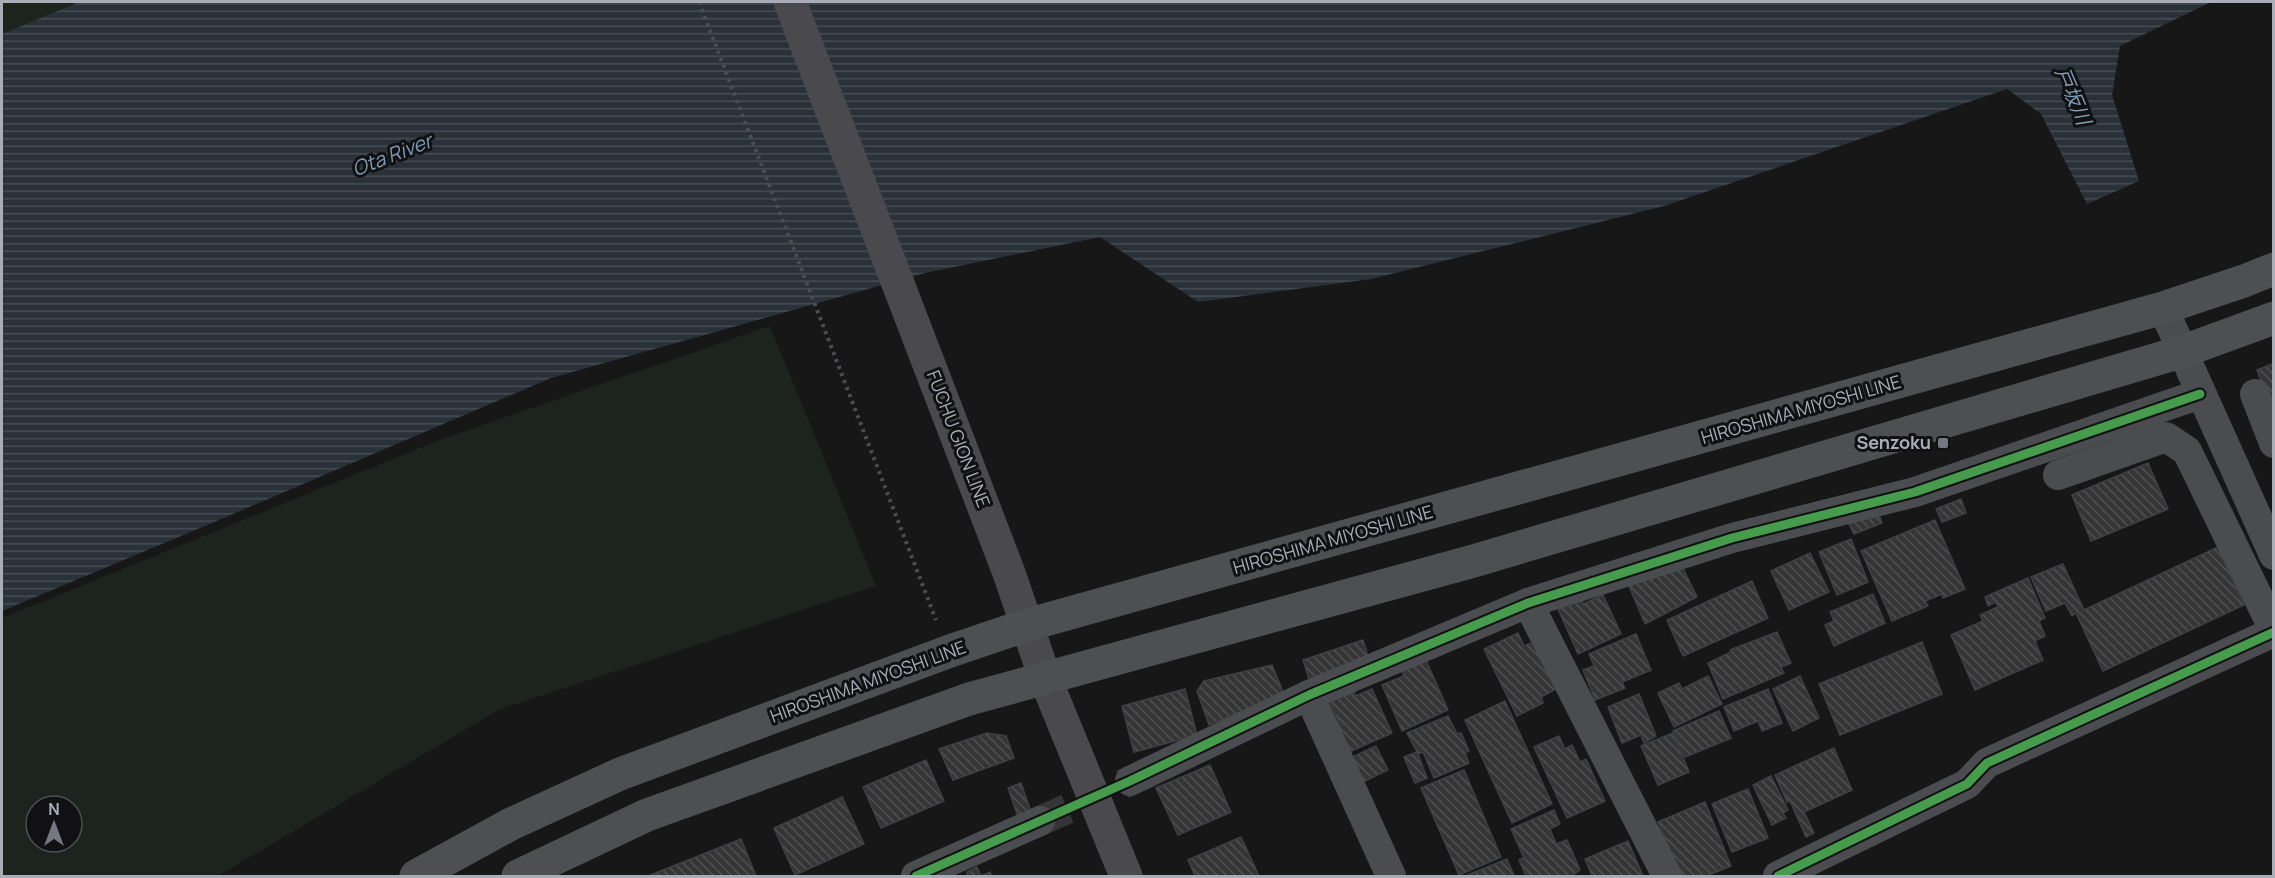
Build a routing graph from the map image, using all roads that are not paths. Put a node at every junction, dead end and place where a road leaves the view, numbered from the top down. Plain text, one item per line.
1 (790, 2) edge
2 (2274, 269) edge
3 (2163, 308) junction
4 (2274, 318) edge
5 (2181, 352) junction
6 (2200, 394) junction
7 (2255, 394) dead end
8 (2274, 443) edge
9 (2058, 475) dead end
10 (2274, 555) edge
11 (1528, 603) junction
12 (1027, 625) junction
13 (2274, 631) edge
14 (1045, 678) junction
15 (1309, 695) junction
16 (1130, 781) tunnel mouth
17 (1040, 821) tunnel mouth
18 (416, 876) edge
19 (518, 876) edge
20 (916, 876) edge
21 (1126, 876) edge
22 (1391, 876) edge
23 (1667, 876) edge
24 (1778, 876) edge

1 - 12 main road, FUCHU GION LINE
2 - 3 main road, HIROSHIMA MIYOSHI LINE
3 - 5 street
3 - 12 main road, HIROSHIMA MIYOSHI LINE
4 - 5 main road
5 - 6 street
5 - 14 main road
6 - 10 street
6 - 11 street
7 - 8 street
9 - 13 street
11 - 15 street
11 - 23 street
12 - 14 main road, FUCHU GION LINE
12 - 18 main road, HIROSHIMA MIYOSHI LINE
13 - 24 street
14 - 19 main road
14 - 21 main road, FUCHU GION LINE
15 - 16 street
15 - 22 street
17 - 20 street

